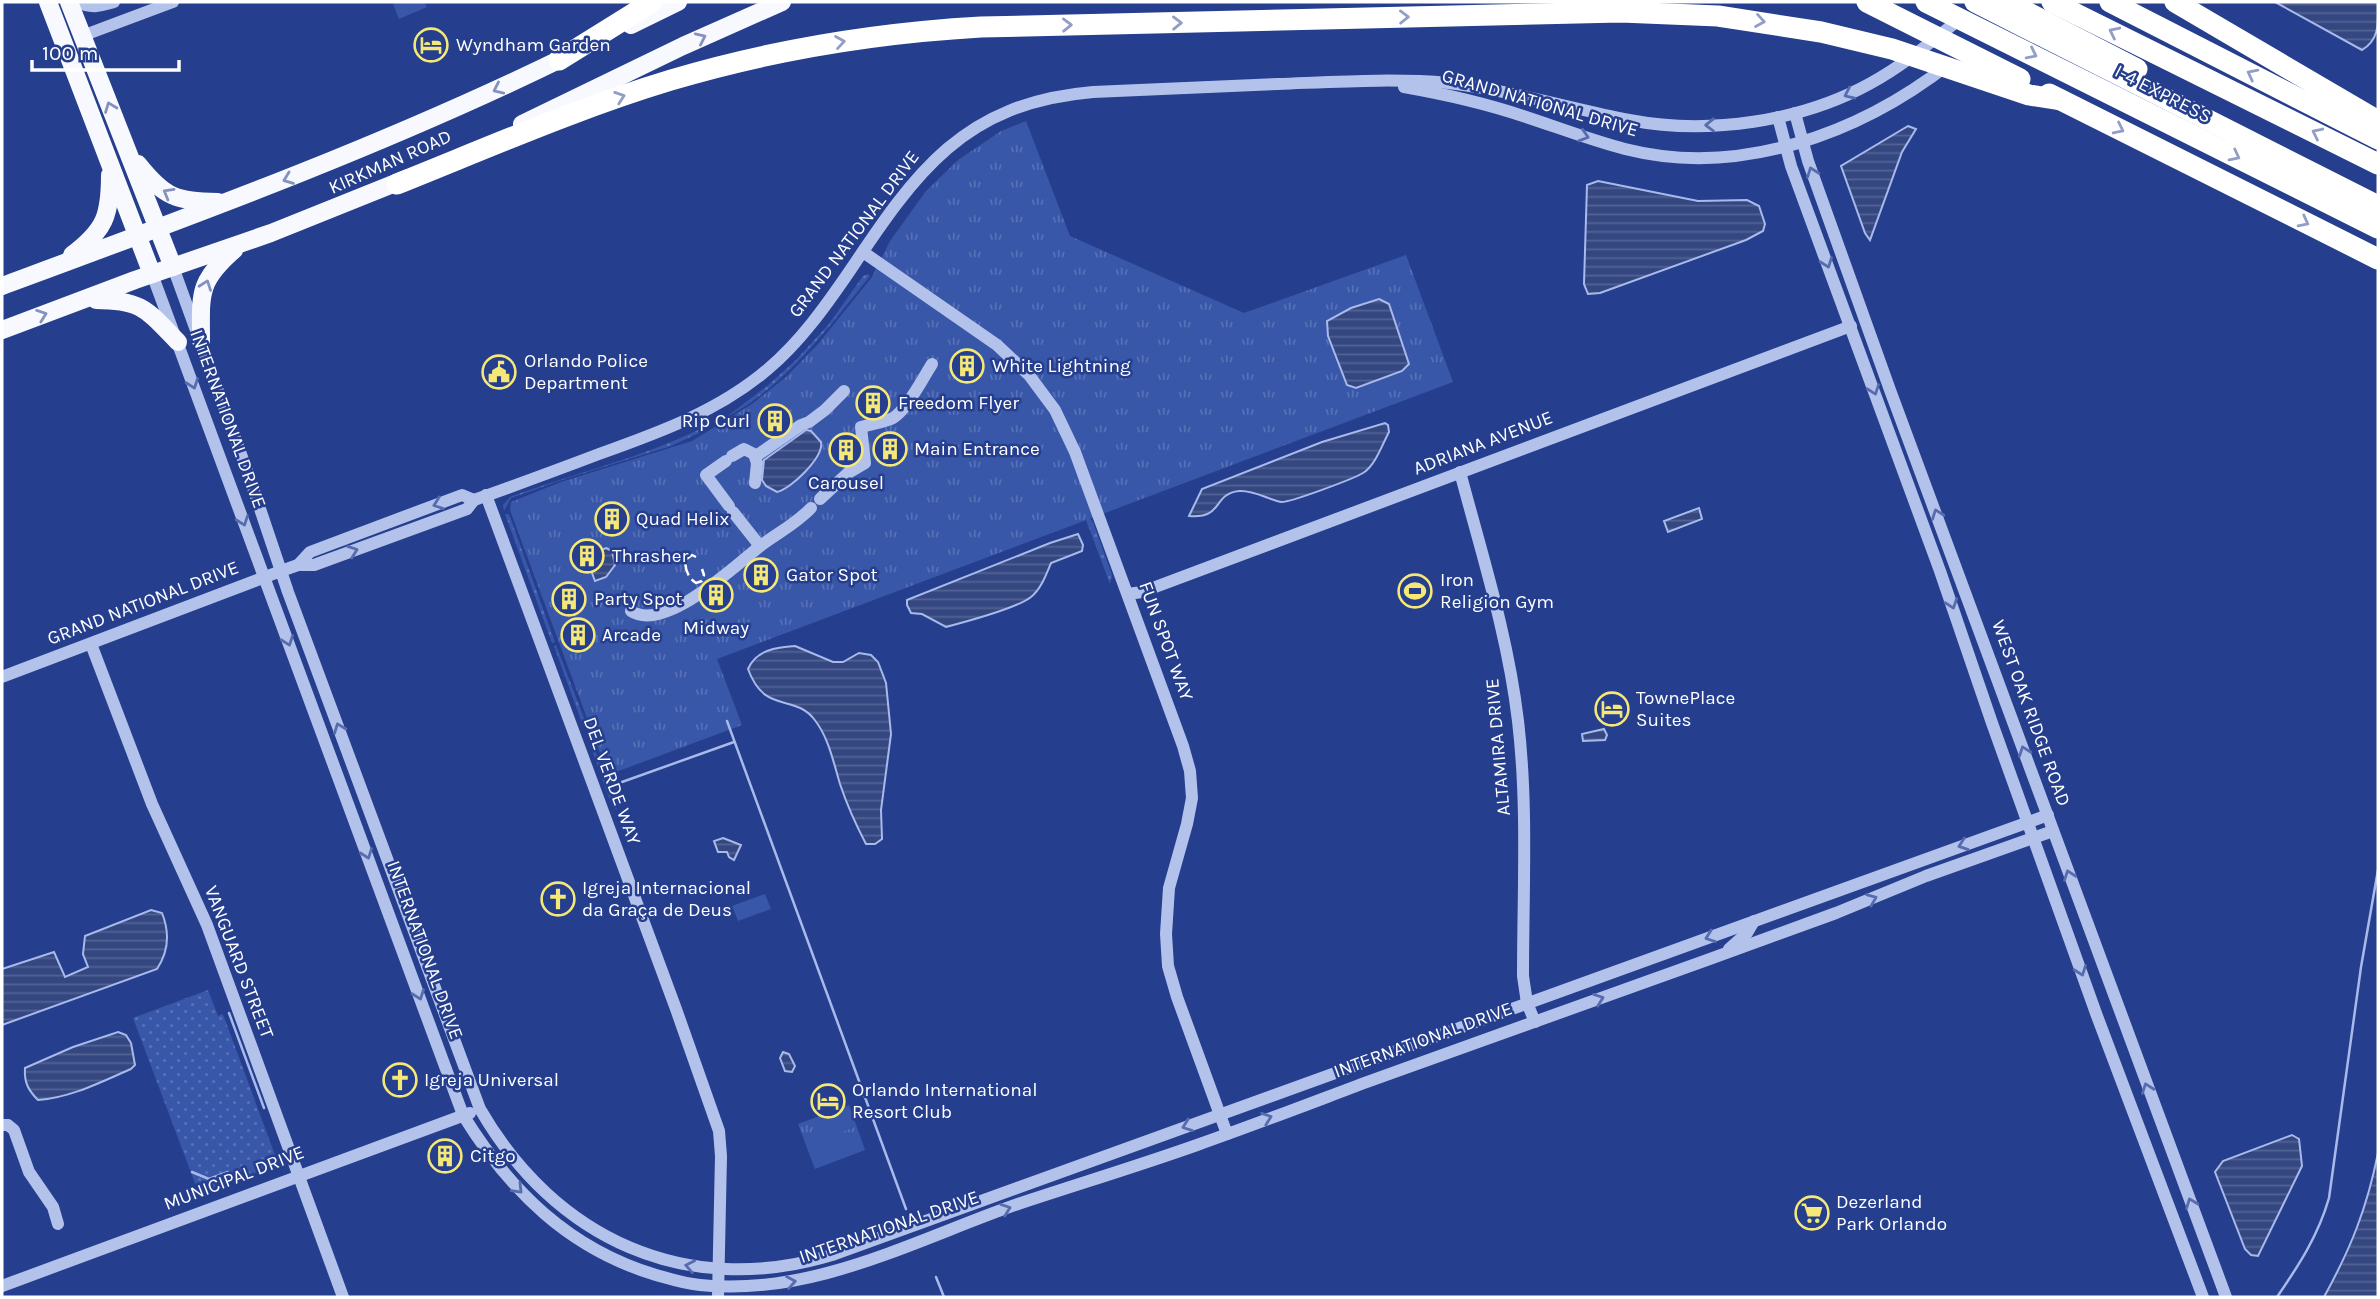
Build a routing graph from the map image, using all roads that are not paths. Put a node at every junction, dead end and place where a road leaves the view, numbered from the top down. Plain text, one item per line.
1 (48, 2) edge
2 (69, 2) edge
3 (78, 2) edge
4 (114, 2) edge
5 (173, 2) edge
6 (652, 2) edge
7 (678, 2) edge
8 (782, 2) edge
9 (1867, 2) edge
10 (1926, 2) edge
11 (2052, 2) edge
12 (2110, 2) edge
13 (2175, 2) edge
14 (1976, 4) edge
15 (2016, 10) edge
16 (82, 36) junction
17 (559, 60) junction
18 (1376, 82) junction
19 (2061, 100) junction
20 (1795, 113) junction
21 (1778, 117) junction
22 (2378, 121) edge
23 (2378, 139) edge
24 (1802, 142) junction
25 (1785, 146) junction
26 (125, 147) junction
27 (2378, 164) edge
28 (109, 165) junction
29 (397, 184) junction
30 (2378, 193) edge
31 (230, 202) junction
32 (2378, 206) edge
33 (2378, 228) edge
34 (158, 229) junction
35 (137, 236) junction
36 (242, 243) junction
37 (863, 252) junction
38 (2378, 259) edge
39 (57, 266) junction
40 (173, 267) junction
41 (152, 274) junction
42 (2, 286) edge
43 (82, 300) junction
44 (1851, 326) junction
45 (2, 330) edge
46 (201, 341) junction
47 (178, 342) junction
48 (932, 364) dead end
49 (844, 391) dead end
50 (756, 456) junction
51 (1460, 472) junction
52 (755, 482) dead end
53 (480, 498) junction
54 (760, 546) junction
55 (282, 571) junction
56 (264, 577) junction
57 (1128, 594) junction
58 (631, 611) dead end
59 (91, 643) junction
60 (2, 677) edge
61 (325, 742) junction
62 (354, 768) junction
63 (2048, 815) junction
64 (2027, 822) junction
65 (2053, 831) junction
66 (2033, 838) junction
67 (1797, 905) junction
68 (1754, 920) junction
69 (1758, 942) junction
70 (1720, 955) junction
71 (405, 956) junction
72 (431, 978) junction
73 (1527, 1003) junction
74 (1535, 1022) junction
75 (480, 1109) junction
76 (1220, 1114) junction
77 (463, 1115) junction
78 (2, 1125) edge
79 (1227, 1134) junction
80 (298, 1175) junction
81 (58, 1224) dead end
82 (2179, 1231) junction
83 (2210, 1254) junction
84 (719, 1270) junction
85 (2, 1286) edge
86 (718, 1292) edge
87 (343, 1297) edge
88 (2203, 1297) edge
89 (2226, 1297) edge

1 - 16 main road
1 - 28 main road, INTERNATIONAL DRIVE
2 - 16 main road, INTERNATIONAL DRIVE
3 - 4 street
5 - 16 street
6 - 17 highway
7 - 17 main road, KIRKMAN ROAD
29 -> 8 main road, KIRKMAN ROAD
9 - 19 highway
10 -> 33 highway, I-4 EXPRESS
27 -> 11 highway, I-4 EXPRESS
23 -> 12 highway
13 - 22 highway
14 - 15 highway
14 -> 20 street, GRAND NATIONAL DRIVE
15 - 24 street, GRAND NATIONAL DRIVE
15 - 30 highway
15 - 32 highway
26 -> 16 main road, INTERNATIONAL DRIVE
17 -> 31 main road, KIRKMAN ROAD
21 -> 18 street, GRAND NATIONAL DRIVE
18 -> 25 street, GRAND NATIONAL DRIVE
18 - 37 street, GRAND NATIONAL DRIVE
29 -> 19 highway
19 -> 38 highway
20 - 21 street, GRAND NATIONAL DRIVE
20 - 24 street, WEST OAK RIDGE ROAD
21 - 25 street, WEST OAK RIDGE ROAD
24 - 25 street, GRAND NATIONAL DRIVE
63 -> 24 street, WEST OAK RIDGE ROAD
25 -> 44 street, WEST OAK RIDGE ROAD
31 -> 26 main road
26 - 34 main road, INTERNATIONAL DRIVE
28 - 35 main road, INTERNATIONAL DRIVE
28 - 39 main road
29 - 36 main road, KIRKMAN ROAD
31 - 34 main road, KIRKMAN ROAD
34 - 35 main road, KIRKMAN ROAD
34 - 40 main road, INTERNATIONAL DRIVE
35 - 39 main road, KIRKMAN ROAD
35 - 41 main road, INTERNATIONAL DRIVE
36 - 40 main road, KIRKMAN ROAD
46 -> 36 main road
37 - 53 street, GRAND NATIONAL DRIVE
37 - 57 street, FUN SPOT WAY
39 - 42 main road, KIRKMAN ROAD
40 - 41 main road, KIRKMAN ROAD
40 - 46 street, INTERNATIONAL DRIVE
41 - 43 main road, KIRKMAN ROAD
41 - 47 street, INTERNATIONAL DRIVE
45 -> 43 main road, KIRKMAN ROAD
43 - 47 main road
44 - 51 street, ADRIANA AVENUE
44 -> 64 street, WEST OAK RIDGE ROAD
46 - 55 street, INTERNATIONAL DRIVE
47 -> 56 street, INTERNATIONAL DRIVE
48 - 54 street
49 - 50 street
50 - 52 street
50 - 54 street
51 - 57 street, ADRIANA AVENUE
51 - 73 street, ALTAMIRA DRIVE
53 - 55 street, GRAND NATIONAL DRIVE
53 - 84 street, DEL VERDE WAY
54 - 58 street
55 - 56 street, GRAND NATIONAL DRIVE
62 -> 55 street, INTERNATIONAL DRIVE
56 - 59 street, GRAND NATIONAL DRIVE
56 -> 61 street, INTERNATIONAL DRIVE
57 - 76 street, FUN SPOT WAY
59 - 60 street, GRAND NATIONAL DRIVE
59 - 80 street, VANGUARD STREET
61 - 62 street
61 -> 71 street, INTERNATIONAL DRIVE
62 - 72 street, INTERNATIONAL DRIVE
63 - 64 street, INTERNATIONAL DRIVE
63 - 65 street, WEST OAK RIDGE ROAD
64 - 66 street, WEST OAK RIDGE ROAD
64 -> 67 street, INTERNATIONAL DRIVE
65 - 66 street, INTERNATIONAL DRIVE
83 -> 65 street, WEST OAK RIDGE ROAD
69 -> 66 street, INTERNATIONAL DRIVE
66 -> 82 street, WEST OAK RIDGE ROAD
67 - 68 street, INTERNATIONAL DRIVE
67 - 69 street
68 - 70 street
68 -> 73 street, INTERNATIONAL DRIVE
69 - 70 street, INTERNATIONAL DRIVE
74 -> 70 street, INTERNATIONAL DRIVE
71 - 72 street
71 -> 77 street, INTERNATIONAL DRIVE
72 - 75 street, INTERNATIONAL DRIVE
73 - 74 street, ALTAMIRA DRIVE
73 - 76 street, INTERNATIONAL DRIVE
79 -> 74 street, INTERNATIONAL DRIVE
75 - 77 street, MUNICIPAL DRIVE
84 -> 75 street, INTERNATIONAL DRIVE
76 - 79 street, FUN SPOT WAY
76 -> 84 street, INTERNATIONAL DRIVE
77 - 80 street, MUNICIPAL DRIVE
77 -> 86 street, INTERNATIONAL DRIVE
78 - 81 street
86 -> 79 street, INTERNATIONAL DRIVE
80 - 85 street, MUNICIPAL DRIVE
80 - 87 street, VANGUARD STREET
82 - 83 street
82 - 88 street, WEST OAK RIDGE ROAD
83 - 89 street, WEST OAK RIDGE ROAD
84 - 86 street, DEL VERDE WAY

